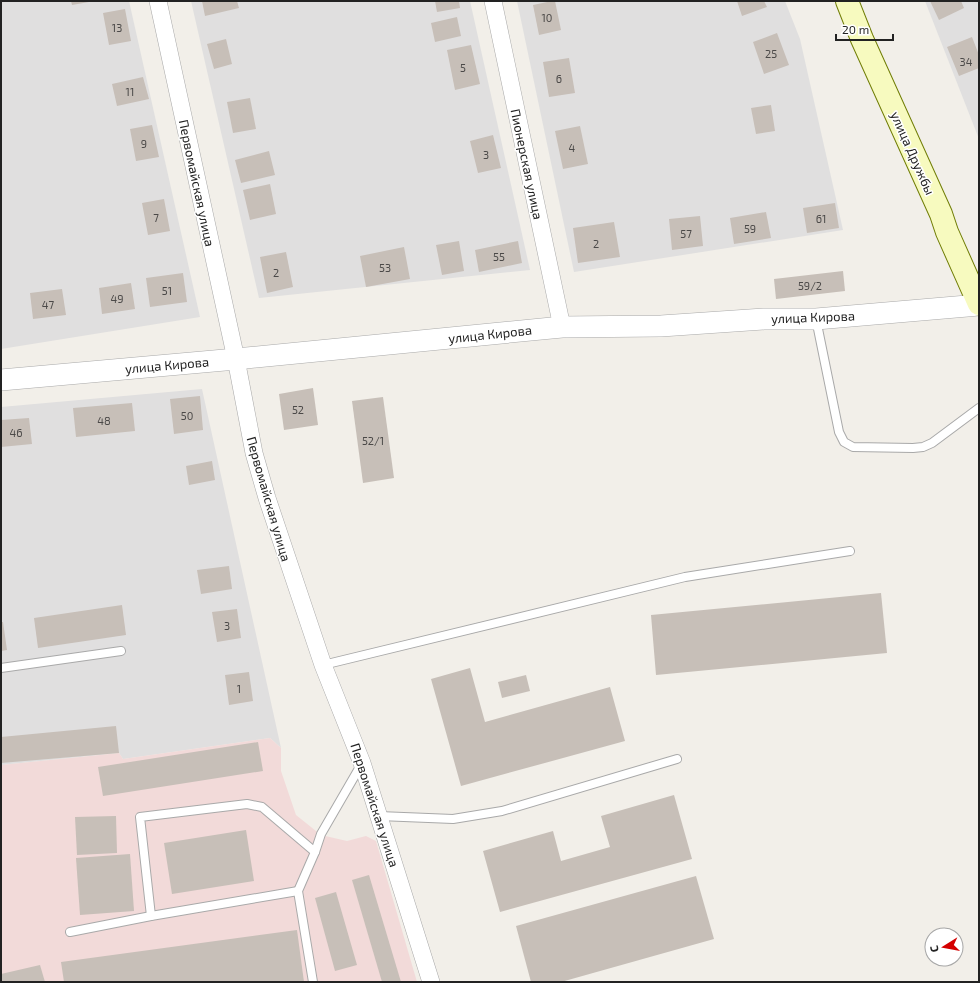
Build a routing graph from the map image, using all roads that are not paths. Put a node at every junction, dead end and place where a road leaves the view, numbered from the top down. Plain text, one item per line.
1 (158, 1) edge
2 (493, 1) edge
3 (847, 1) edge
4 (979, 304) edge
5 (816, 319) junction
6 (562, 327) junction
7 (236, 359) junction
8 (1, 380) edge
9 (979, 408) edge
10 (850, 551) dead end
11 (121, 651) dead end
12 (323, 664) junction
13 (1, 668) edge
14 (677, 759) dead end
15 (362, 763) junction
16 (379, 816) junction
17 (315, 852) junction
18 (298, 891) junction
19 (151, 916) junction
20 (70, 932) dead end
21 (313, 982) edge
22 (431, 982) edge

1 - 7 street, Первомайская улица
2 - 6 street, Пионерская улица
3 - 4 main road, улица Дружбы
4 - 5 street, улица Кирова
5 - 6 street, улица Кирова
5 - 9 lane
6 - 7 street, улица Кирова
7 - 8 street, улица Кирова
7 - 12 street, Первомайская улица
10 - 12 lane
11 - 13 lane
12 - 15 street, Первомайская улица
14 - 16 lane
15 - 16 street, Первомайская улица
15 - 17 lane
16 - 22 street, Первомайская улица
17 - 18 lane
17 - 19 lane
18 - 19 lane
18 - 21 lane
19 - 20 lane

